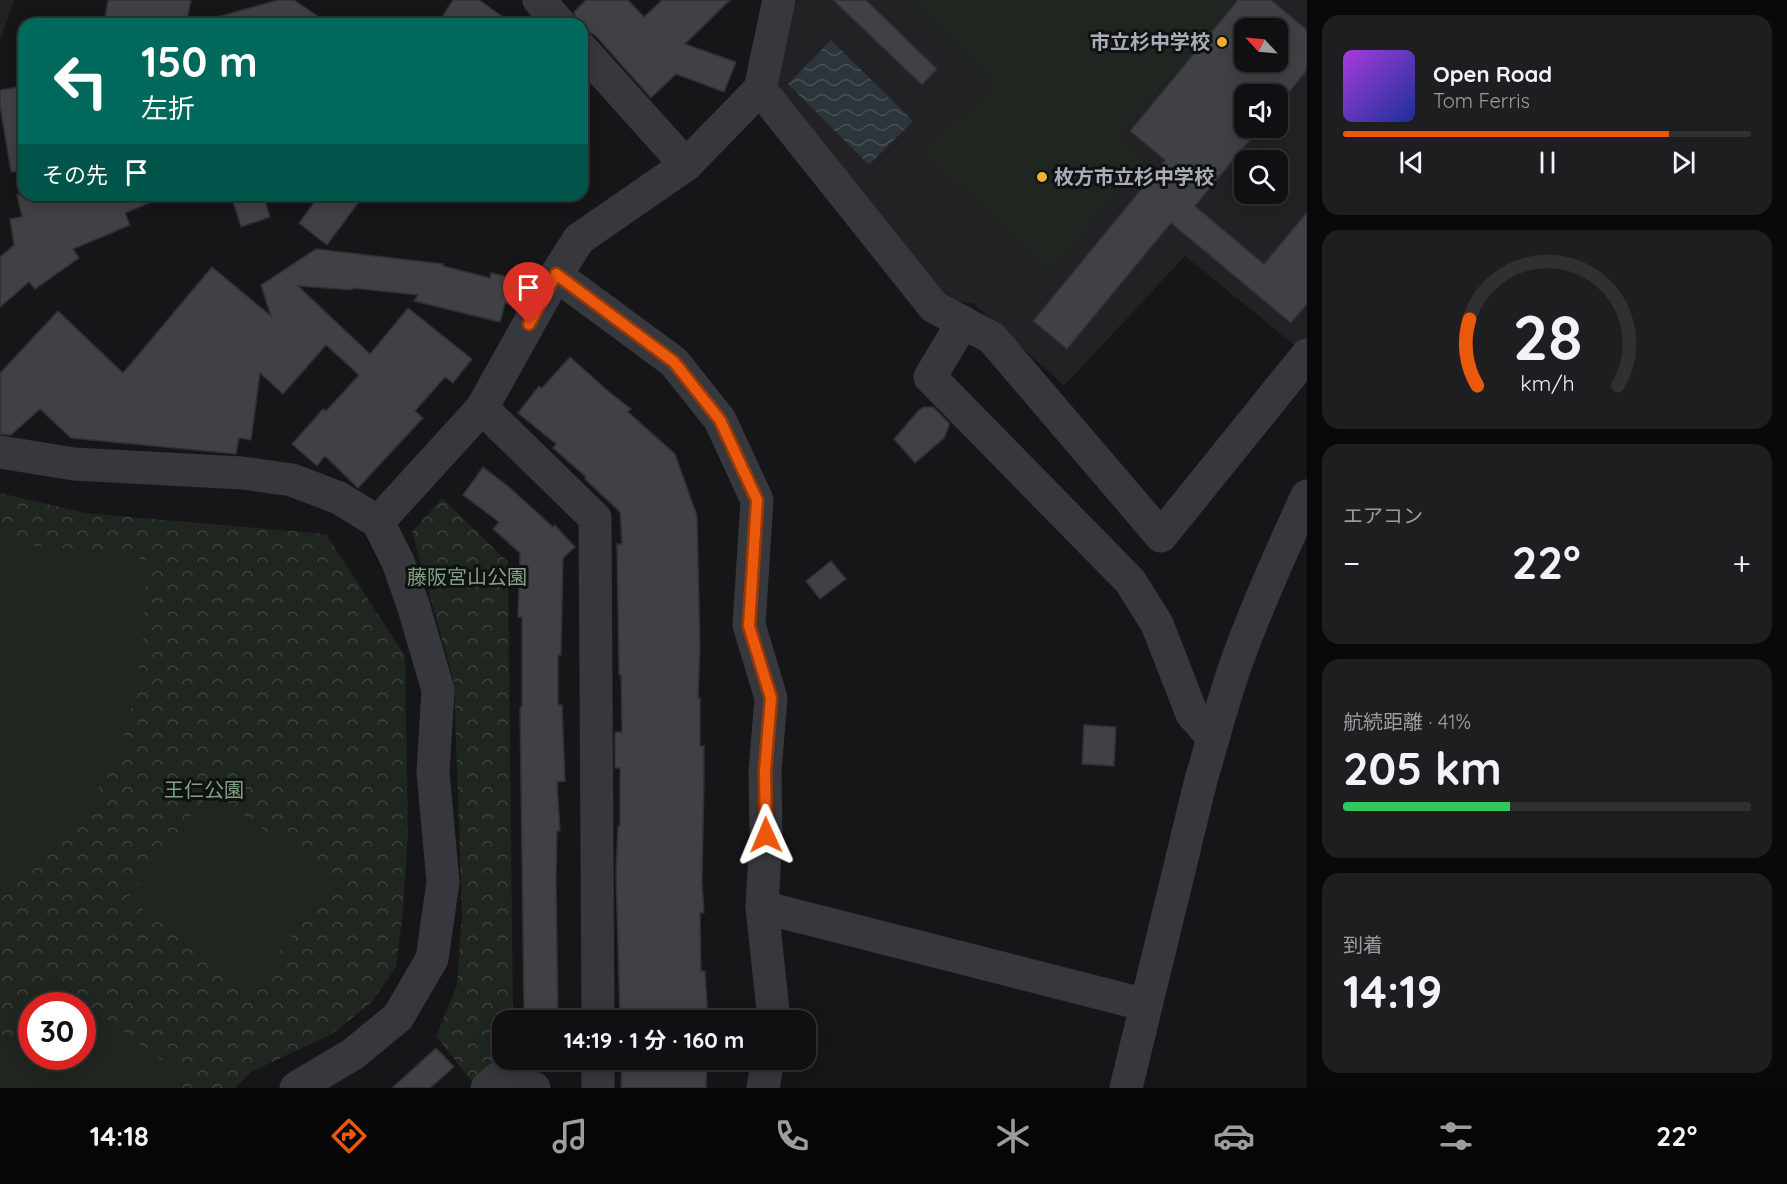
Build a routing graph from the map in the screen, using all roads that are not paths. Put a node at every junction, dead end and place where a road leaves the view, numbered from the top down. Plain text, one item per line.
1 (539, 0) edge
2 (779, 0) edge
3 (555, 18) edge
4 (588, 56) edge
5 (760, 89) junction
6 (686, 165) junction
7 (556, 274) junction
8 (963, 322) junction
9 (1307, 354) edge
10 (482, 408) junction
11 (0, 452) edge
12 (1307, 496) edge
13 (378, 522) junction
14 (1213, 738) junction
15 (762, 907) junction
16 (1146, 1005) junction
17 (598, 1010) edge
18 (773, 1010) edge
19 (598, 1070) edge
20 (766, 1070) edge
21 (296, 1088) edge
22 (488, 1088) edge
23 (534, 1088) edge
24 (598, 1088) edge
25 (763, 1088) edge
26 (1126, 1088) edge

1 - 3 street
2 - 5 street
4 - 6 street
5 - 6 street
5 - 8 street
6 - 7 street
7 - 10 street
7 - 15 street
8 - 9 street
8 - 14 street
10 - 13 street
10 - 17 street
11 - 13 street
12 - 14 street
13 - 21 street
14 - 16 street
15 - 16 street
15 - 18 street
16 - 26 street
19 - 24 street
20 - 25 street
22 - 23 street

